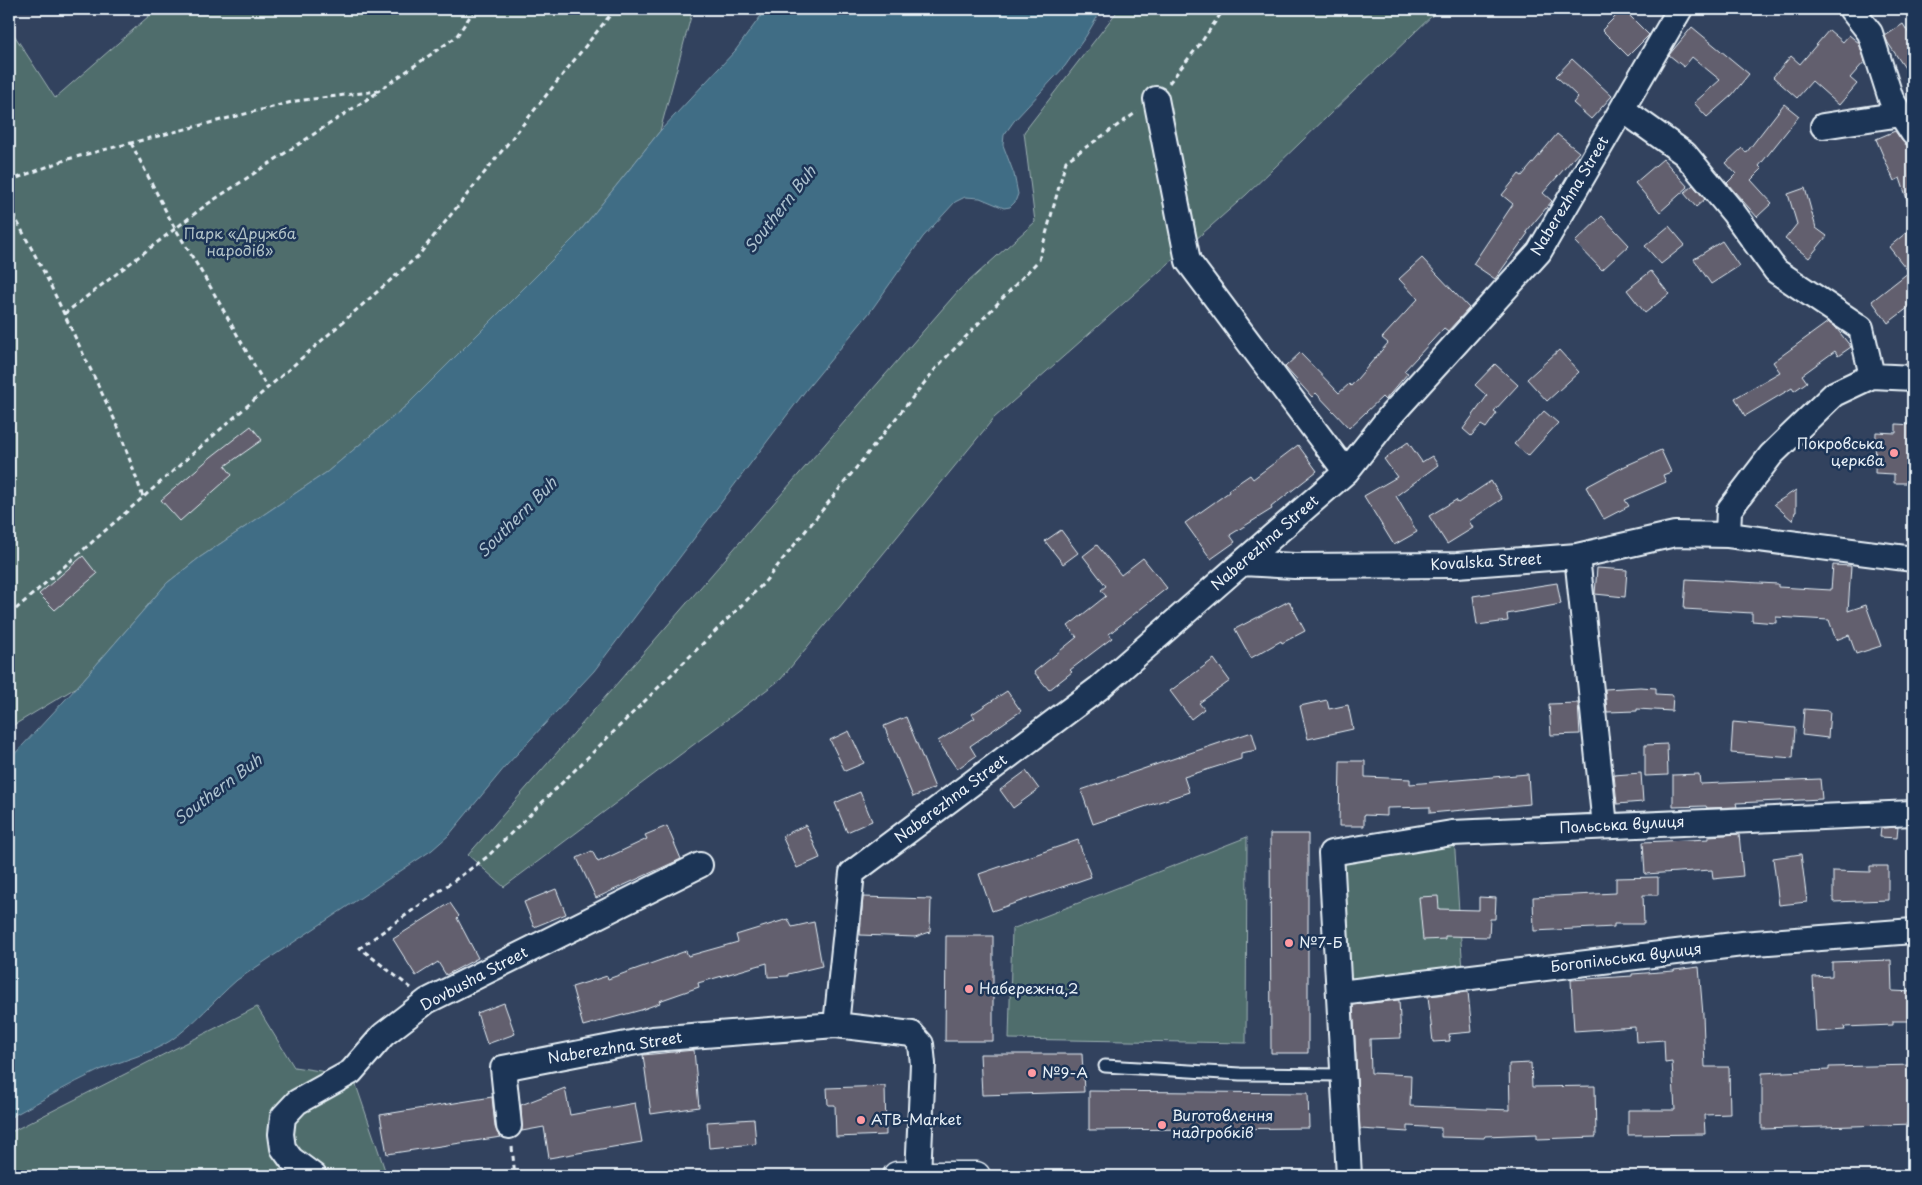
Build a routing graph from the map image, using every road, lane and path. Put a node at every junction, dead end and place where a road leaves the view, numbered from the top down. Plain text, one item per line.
1 (475, 9) edge
2 (615, 9) edge
3 (1224, 9) edge
4 (1680, 9) edge
5 (1851, 9) edge
6 (378, 91) junction
7 (1156, 99) junction
8 (1622, 109) junction
9 (1907, 124) edge
10 (1823, 126) dead end
11 (131, 143) junction
12 (9, 181) edge
13 (9, 206) edge
14 (175, 229) junction
15 (64, 314) junction
16 (1872, 376) junction
17 (1913, 378) edge
18 (267, 388) junction
19 (1346, 472) junction
20 (143, 496) junction
21 (1728, 535) junction
22 (1577, 556) junction
23 (1913, 559) edge
24 (1242, 563) junction
25 (9, 616) edge
26 (1913, 813) edge
27 (1605, 826) junction
28 (700, 864) dead end
29 (1913, 932) edge
30 (1340, 993) junction
31 (427, 1001) junction
32 (836, 1025) junction
33 (1105, 1066) dead end
34 (1344, 1075) junction
35 (509, 1126) joint
36 (314, 1176) edge
37 (515, 1176) edge
38 (908, 1176) edge
39 (948, 1176) edge
40 (976, 1176) edge
41 (1349, 1176) edge

1 - 6 path
2 - 18 path
3 - 7 path
4 - 8 street, Naberezhna Street
5 - 9 street
6 - 11 path
6 - 14 path
7 - 19 street
7 - 31 path
8 - 16 street
8 - 19 street, Naberezhna Street
9 - 10 street
11 - 12 path
11 - 14 path
13 - 15 path
14 - 15 path
14 - 18 path
15 - 20 path
16 - 17 street
16 - 21 street
18 - 20 path
19 - 24 street, Naberezhna Street
20 - 25 path
21 - 22 street, Kovalska Street
21 - 23 street, Kovalska Street
22 - 24 street, Kovalska Street
22 - 27 street
24 - 32 street, Naberezhna Street
26 - 27 street, Польська вулиця
27 - 30 street, Польська вулиця
28 - 31 street, Dovbusha Street
29 - 30 street, Богопільська вулиця
30 - 34 street
31 - 36 street, Dovbusha Street
32 - 35 street, Naberezhna Street
32 - 38 street, Naberezhna Street
33 - 34 lane
34 - 41 street
35 - 37 path
38 - 39 main road
39 - 40 main road

